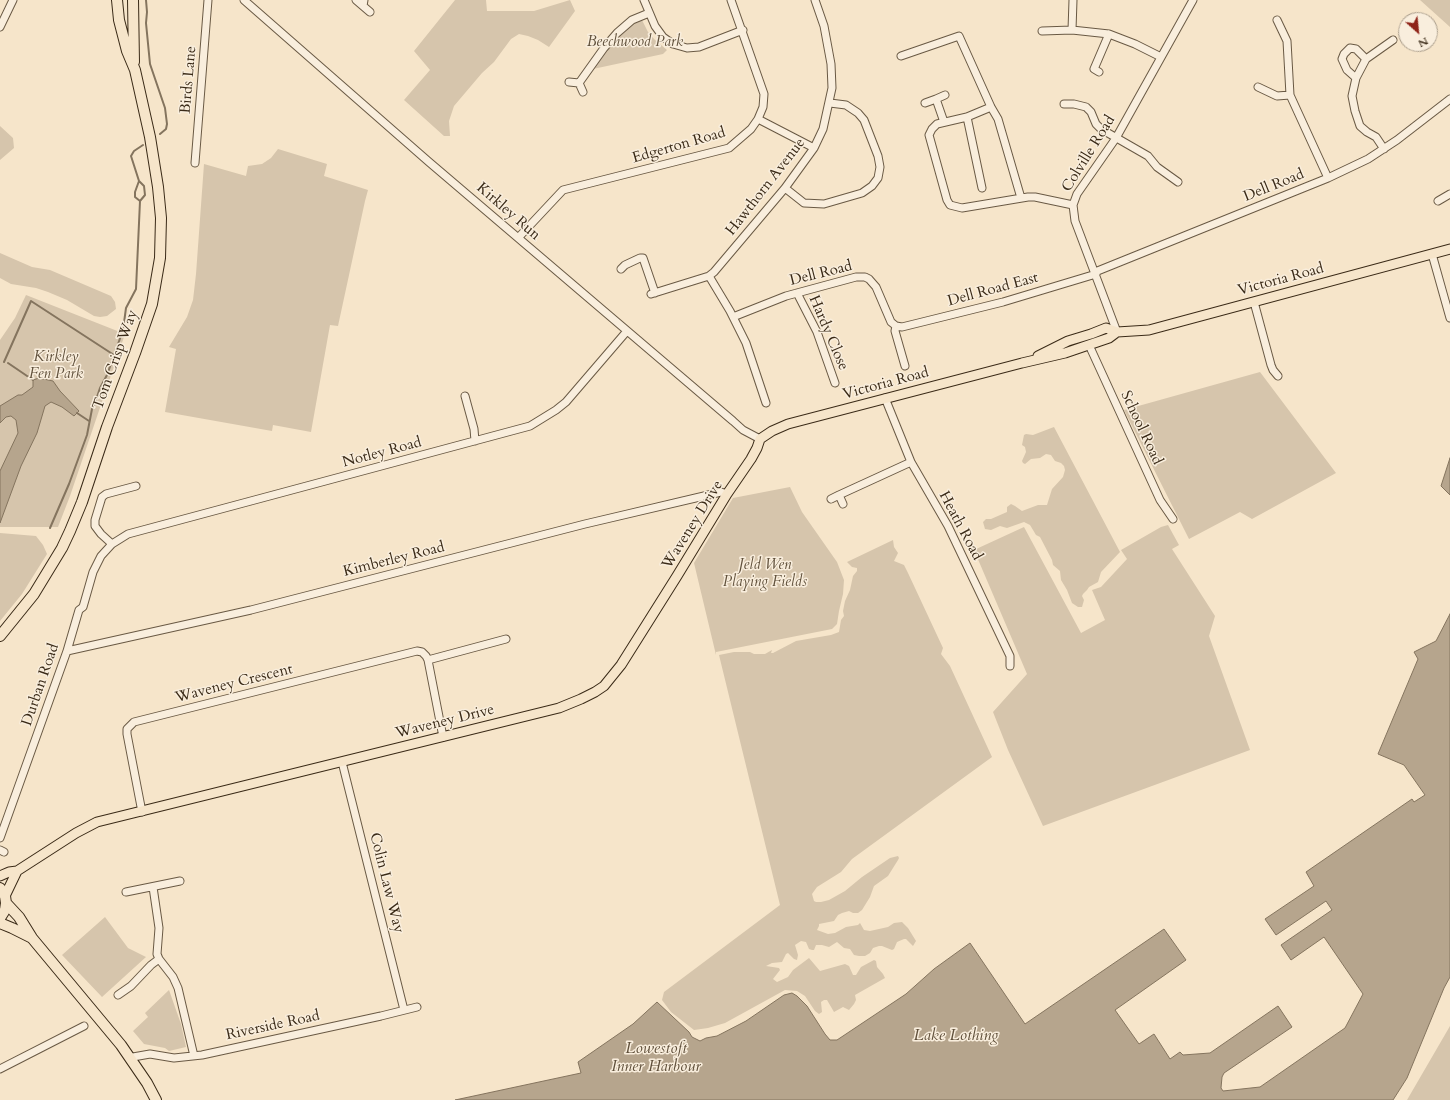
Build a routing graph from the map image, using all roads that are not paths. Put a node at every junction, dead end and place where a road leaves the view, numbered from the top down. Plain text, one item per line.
1 (14, 0) edge
2 (117, 0) edge
3 (133, 0) edge
4 (208, 0) edge
5 (244, 0) edge
6 (356, 0) edge
7 (644, 0) edge
8 (731, 0) edge
9 (815, 0) edge
10 (1073, 0) edge
11 (1193, 0) edge
12 (364, 3) edge
13 (370, 12) dead end
14 (649, 13) junction
15 (1277, 20) dead end
16 (0, 27) edge
17 (743, 30) junction
18 (1072, 30) junction
19 (1042, 31) dead end
20 (1109, 34) junction
21 (1393, 40) dead end
22 (901, 56) dead end
23 (1161, 58) junction
24 (1366, 59) junction
25 (1094, 69) dead end
26 (135, 70) junction
27 (1356, 78) junction
28 (569, 82) dead end
29 (579, 83) junction
30 (1258, 87) dead end
31 (583, 92) dead end
32 (945, 95) dead end
33 (1290, 95) junction
34 (936, 99) junction
35 (1450, 99) edge
36 (830, 103) junction
37 (925, 103) dead end
38 (1064, 104) dead end
39 (991, 107) junction
40 (967, 117) junction
41 (758, 120) junction
42 (944, 122) junction
43 (1116, 138) junction
44 (814, 148) junction
45 (1384, 149) junction
46 (195, 163) dead end
47 (1328, 178) junction
48 (1178, 182) dead end
49 (785, 188) junction
50 (982, 188) dead end
51 (1450, 194) edge
52 (1021, 198) junction
53 (1438, 202) dead end
54 (1073, 205) junction
55 (518, 238) junction
56 (1450, 249) edge
57 (1432, 254) junction
58 (621, 269) dead end
59 (1095, 273) junction
60 (709, 276) junction
61 (797, 293) junction
62 (1254, 302) junction
63 (733, 317) junction
64 (1450, 318) edge
65 (896, 326) junction
66 (626, 331) junction
67 (1117, 332) junction
68 (1088, 345) junction
69 (1022, 363) junction
70 (905, 366) dead end
71 (1278, 376) dead end
72 (835, 383) dead end
73 (466, 396) dead end
74 (885, 398) junction
75 (766, 403) dead end
76 (760, 440) junction
77 (475, 441) junction
78 (911, 462) junction
79 (136, 486) dead end
80 (727, 494) junction
81 (839, 496) junction
82 (831, 500) dead end
83 (843, 504) dead end
84 (1173, 519) dead end
85 (112, 544) junction
86 (0, 636) edge
87 (506, 639) dead end
88 (67, 651) junction
89 (428, 660) junction
90 (1010, 666) dead end
91 (443, 737) junction
92 (342, 762) junction
93 (142, 812) junction
94 (0, 838) edge
95 (17, 871) junction
96 (0, 876) edge
97 (180, 881) dead end
98 (153, 887) junction
99 (126, 892) dead end
100 (4, 896) edge
101 (0, 918) edge
102 (0, 924) edge
103 (32, 938) junction
104 (159, 959) junction
105 (118, 995) dead end
106 (417, 1007) dead end
107 (404, 1010) junction
108 (84, 1026) dead end
109 (194, 1056) junction
110 (132, 1057) dead end
111 (0, 1069) edge
112 (156, 1100) edge

1 - 16 street
2 - 26 highway, Tom Crisp Way
3 - 26 highway, Tom Crisp Way
4 - 46 street, Birds Lane
5 - 55 street, Kirkley Run
6 - 12 street
7 - 14 street
8 - 17 street, Edgerton Road
9 - 36 street, Hawthorn Avenue
10 - 18 street
11 - 23 street, Colville Road
12 - 13 street
14 - 17 street
14 - 29 street
15 - 33 street
17 - 41 street, Edgerton Road
18 - 19 street
18 - 20 street
20 - 23 street
20 - 25 street
21 - 24 street
22 - 39 street
23 - 43 street, Colville Road
24 - 27 street
24 - 27 street
26 - 86 highway, Tom Crisp Way
27 - 45 street
28 - 29 street
29 - 31 street
30 - 33 street
32 - 34 street
33 - 47 street
34 - 37 street
34 - 42 street
35 - 45 street, Dell Road
36 - 44 street, Hawthorn Avenue
36 - 49 street
38 - 43 street
39 - 40 street
39 - 52 street
40 - 42 street
40 - 50 street
41 - 44 street
41 - 55 street, Edgerton Road
42 - 52 street
43 - 48 street
43 - 54 street, Colville Road
44 - 49 street, Hawthorn Avenue
45 - 47 street, Dell Road
47 - 59 street, Dell Road
49 - 60 street, Hawthorn Avenue
51 - 53 street
52 - 54 street
54 - 59 street, Colville Road
55 - 66 street, Kirkley Run
56 - 57 main road, Victoria Road
57 - 62 main road, Victoria Road
57 - 64 street
58 - 60 street, Hawthorn Avenue
59 - 65 street, Dell Road East
59 - 67 street, Colville Road
60 - 63 street
61 - 63 street, Dell Road
61 - 65 street, Dell Road
61 - 72 street, Hardy Close
62 - 67 main road, Victoria Road
62 - 71 street
63 - 75 street
65 - 70 street, Dell Road
66 - 76 street, Kirkley Run
66 - 77 street, Notley Road
67 - 68 main road, Victoria Road
67 - 69 main road, Victoria Road
68 - 69 main road, Victoria Road
68 - 84 street, School Road
69 - 74 main road, Victoria Road
73 - 77 street
74 - 76 main road, Victoria Road
74 - 78 street, Heath Road
76 - 80 main road, Waveney Drive
77 - 85 street, Notley Road
78 - 81 street
78 - 90 street, Heath Road
79 - 85 street
80 - 88 street, Kimberley Road
80 - 91 main road, Waveney Drive
81 - 82 street
81 - 83 street
85 - 88 street, Durban Road
87 - 89 street
88 - 94 street, Durban Road
89 - 91 street
89 - 93 street, Waveney Crescent
91 - 92 main road, Waveney Drive
92 - 93 main road, Waveney Drive
92 - 107 street, Colin Law Way
93 - 95 main road, Waveney Drive
95 - 96 main road, Waveney Drive
95 - 100 main road, Waveney Drive
97 - 98 street
98 - 99 street
98 - 104 street
100 - 101 highway
100 - 103 highway
102 - 103 highway
103 - 112 highway
104 - 105 street
104 - 109 street
106 - 107 street, Riverside Road
107 - 109 street, Riverside Road
108 - 111 street
109 - 110 street, Riverside Road

